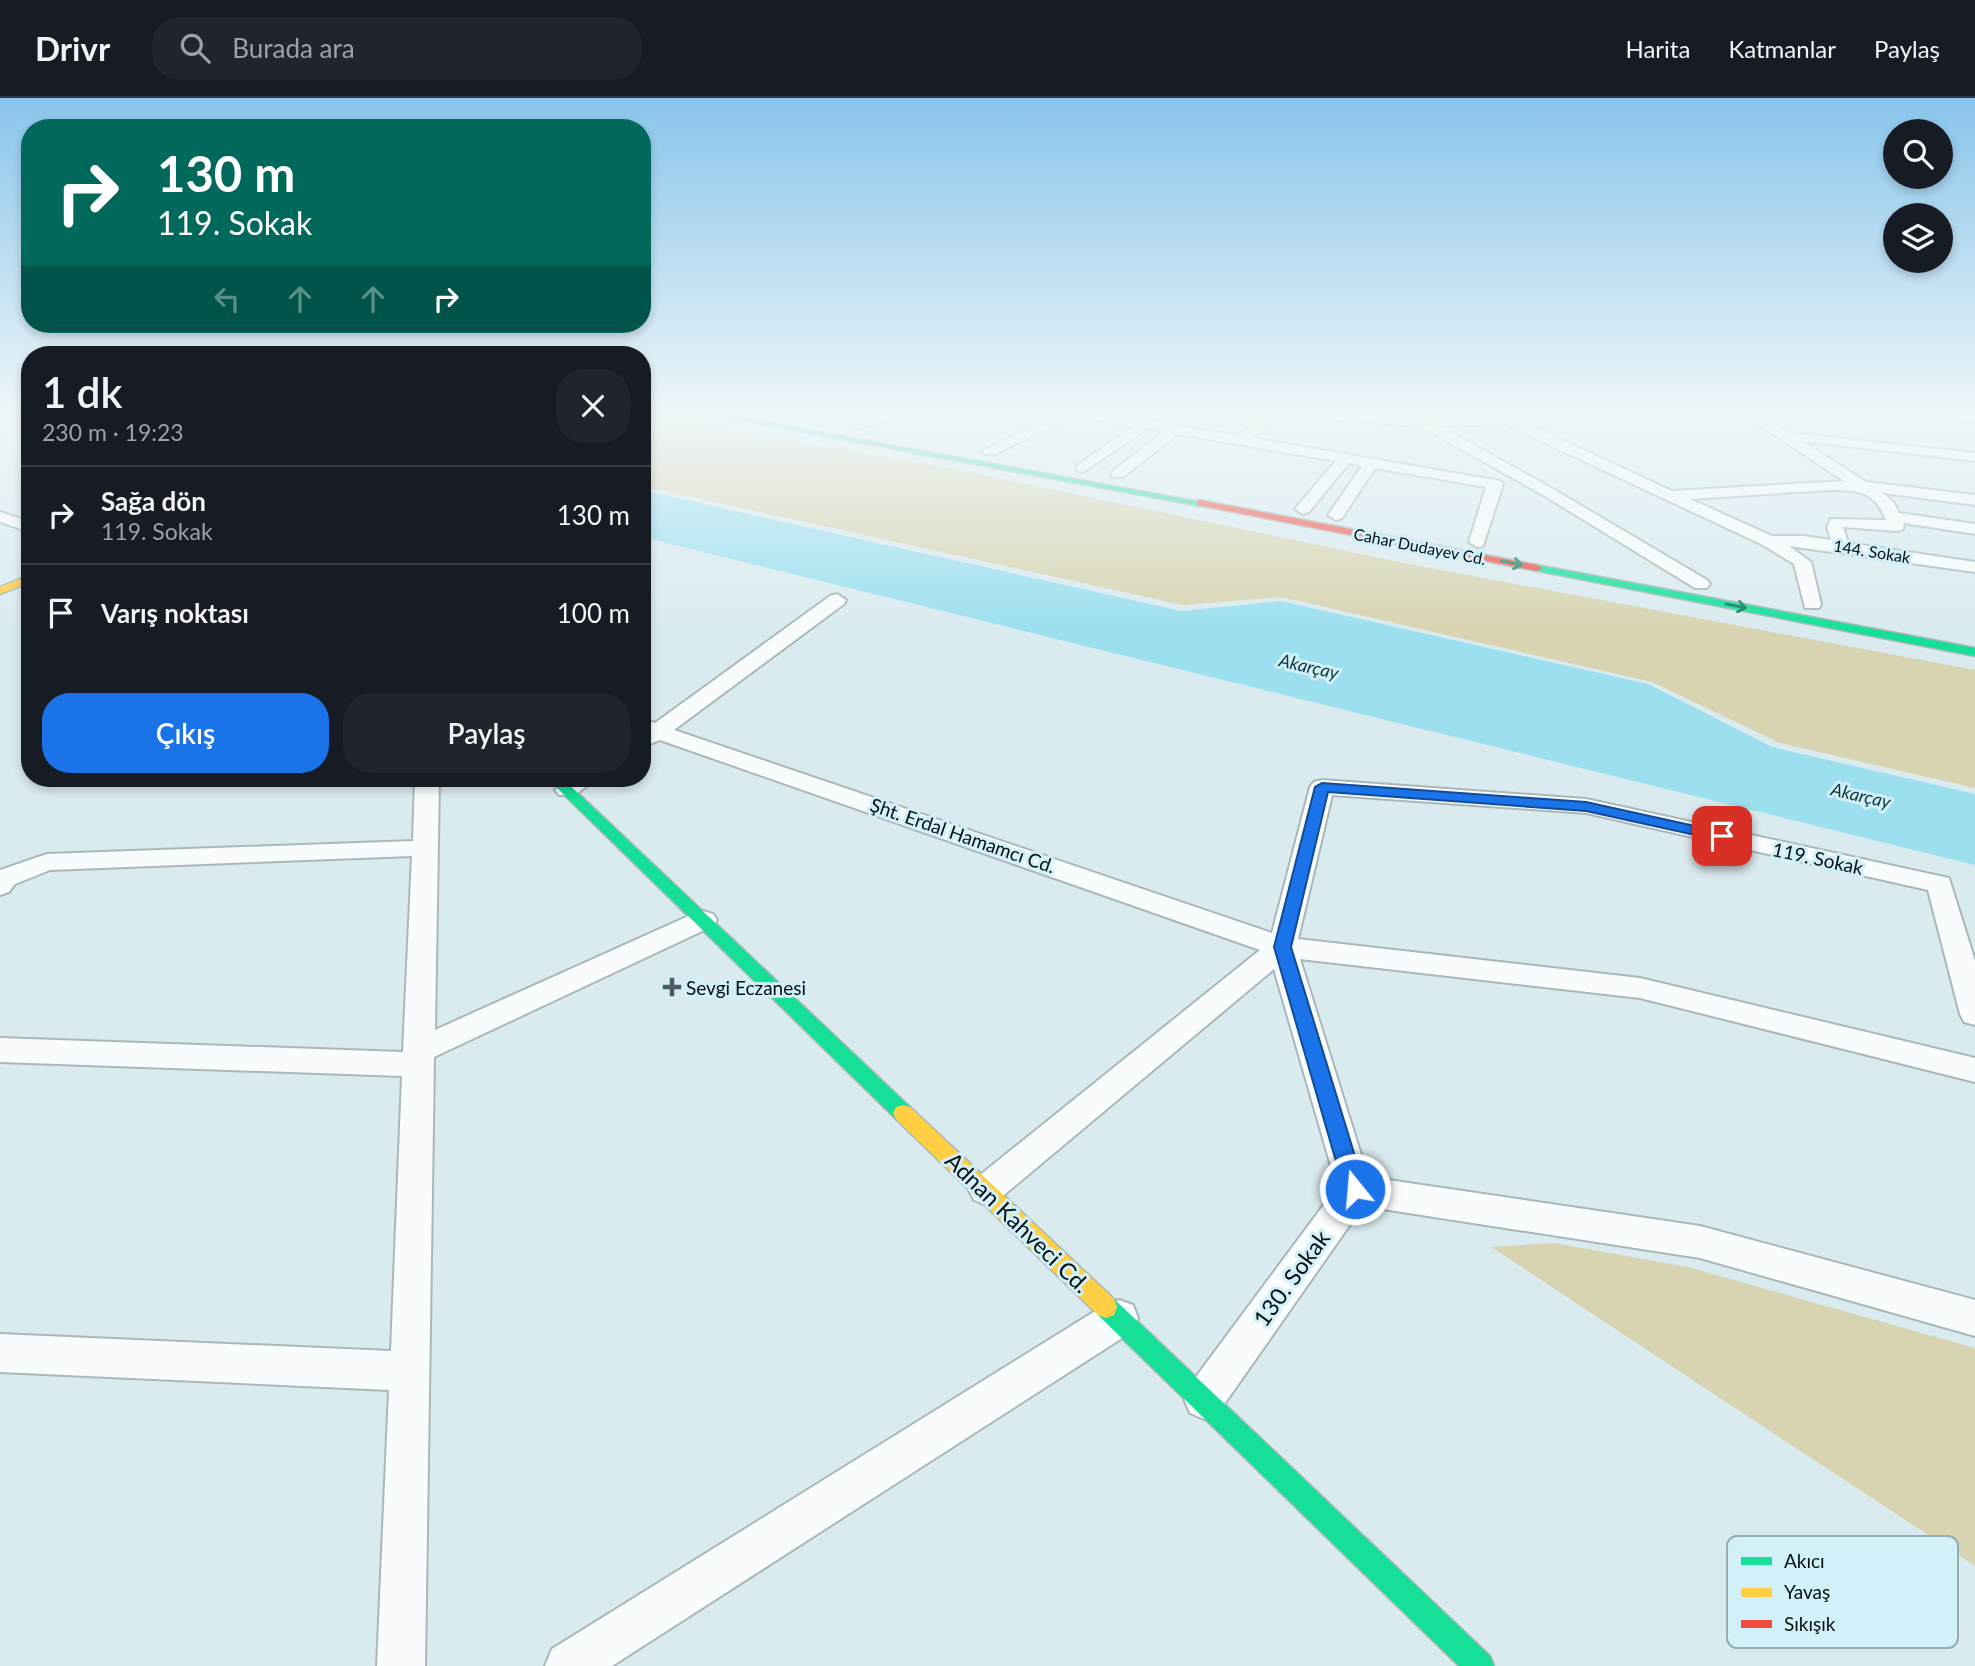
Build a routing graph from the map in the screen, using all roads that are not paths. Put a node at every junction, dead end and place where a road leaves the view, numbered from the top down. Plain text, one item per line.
1 (1103, 485) edge
2 (1177, 485) edge
3 (1323, 485) edge
4 (1356, 485) edge
5 (1495, 485) edge
6 (1536, 485) edge
7 (1645, 485) edge
8 (1827, 485) edge
9 (1831, 485) edge
10 (1862, 485) edge
11 (1870, 490) junction
12 (1668, 496) junction
13 (1975, 500) edge
14 (1685, 503) junction
15 (1303, 509) junction
16 (1336, 515) junction
17 (0, 517) edge
18 (1895, 521) junction
19 (21, 524) edge
20 (1975, 529) edge
21 (1975, 538) edge
22 (1769, 541) junction
23 (1477, 542) junction
24 (1841, 546) junction
25 (21, 566) edge
26 (1975, 567) edge
27 (0, 574) edge
28 (21, 582) edge
29 (1701, 583) junction
30 (0, 591) edge
31 (837, 600) dead end
32 (1819, 605) joint
33 (1975, 652) edge
34 (651, 731) edge
35 (651, 734) edge
36 (427, 787) edge
37 (574, 787) edge
38 (425, 848) junction
39 (0, 886) edge
40 (703, 920) junction
41 (1282, 947) junction
42 (1975, 1014) edge
43 (0, 1051) edge
44 (418, 1058) junction
45 (1975, 1070) edge
46 (1355, 1189) junction
47 (986, 1191) junction
48 (1119, 1318) junction
49 (1975, 1318) edge
50 (0, 1353) edge
51 (409, 1371) junction
52 (1204, 1399) junction
53 (401, 1666) edge
54 (569, 1666) edge
55 (1480, 1666) edge

1 -> 33 main road, Cahar Dudayev Cd.
2 - 15 main road, Cahar Dudayev Cd.
3 - 15 street
4 - 16 street
5 - 23 street
6 - 29 street
7 - 12 street
8 - 12 street
9 - 11 street
10 - 11 street
11 - 13 street
11 - 14 street
11 - 18 street
12 - 14 street
14 - 22 street
15 - 16 main road, Cahar Dudayev Cd.
16 - 23 main road, Cahar Dudayev Cd.
17 - 19 street
18 - 20 street
18 - 21 street
18 - 24 street
22 - 24 street, 144. Sokak
22 - 32 street
23 - 29 main road, Cahar Dudayev Cd.
24 - 26 street, 144. Sokak
25 - 27 main road
28 - 30 main road
29 - 32 main road, Cahar Dudayev Cd.
31 - 34 street
35 - 41 street, Şht. Erdal Hamamcı Cd.
36 - 38 street
37 - 40 main road, Adnan Kahveci Cd.
38 - 39 street
38 - 44 street
40 - 44 street
40 - 47 main road, Adnan Kahveci Cd.
41 - 42 street, 119. Sokak
41 - 45 street, Şht. Erdal Hamamcı Cd.
41 - 46 street
41 - 47 street
43 - 44 street
44 - 51 street
46 - 49 street
46 - 52 street, 130. Sokak
47 - 48 main road, Adnan Kahveci Cd.
48 - 52 main road, Adnan Kahveci Cd.
48 - 54 street
50 - 51 street
51 - 53 street
52 - 55 main road, Adnan Kahveci Cd.

